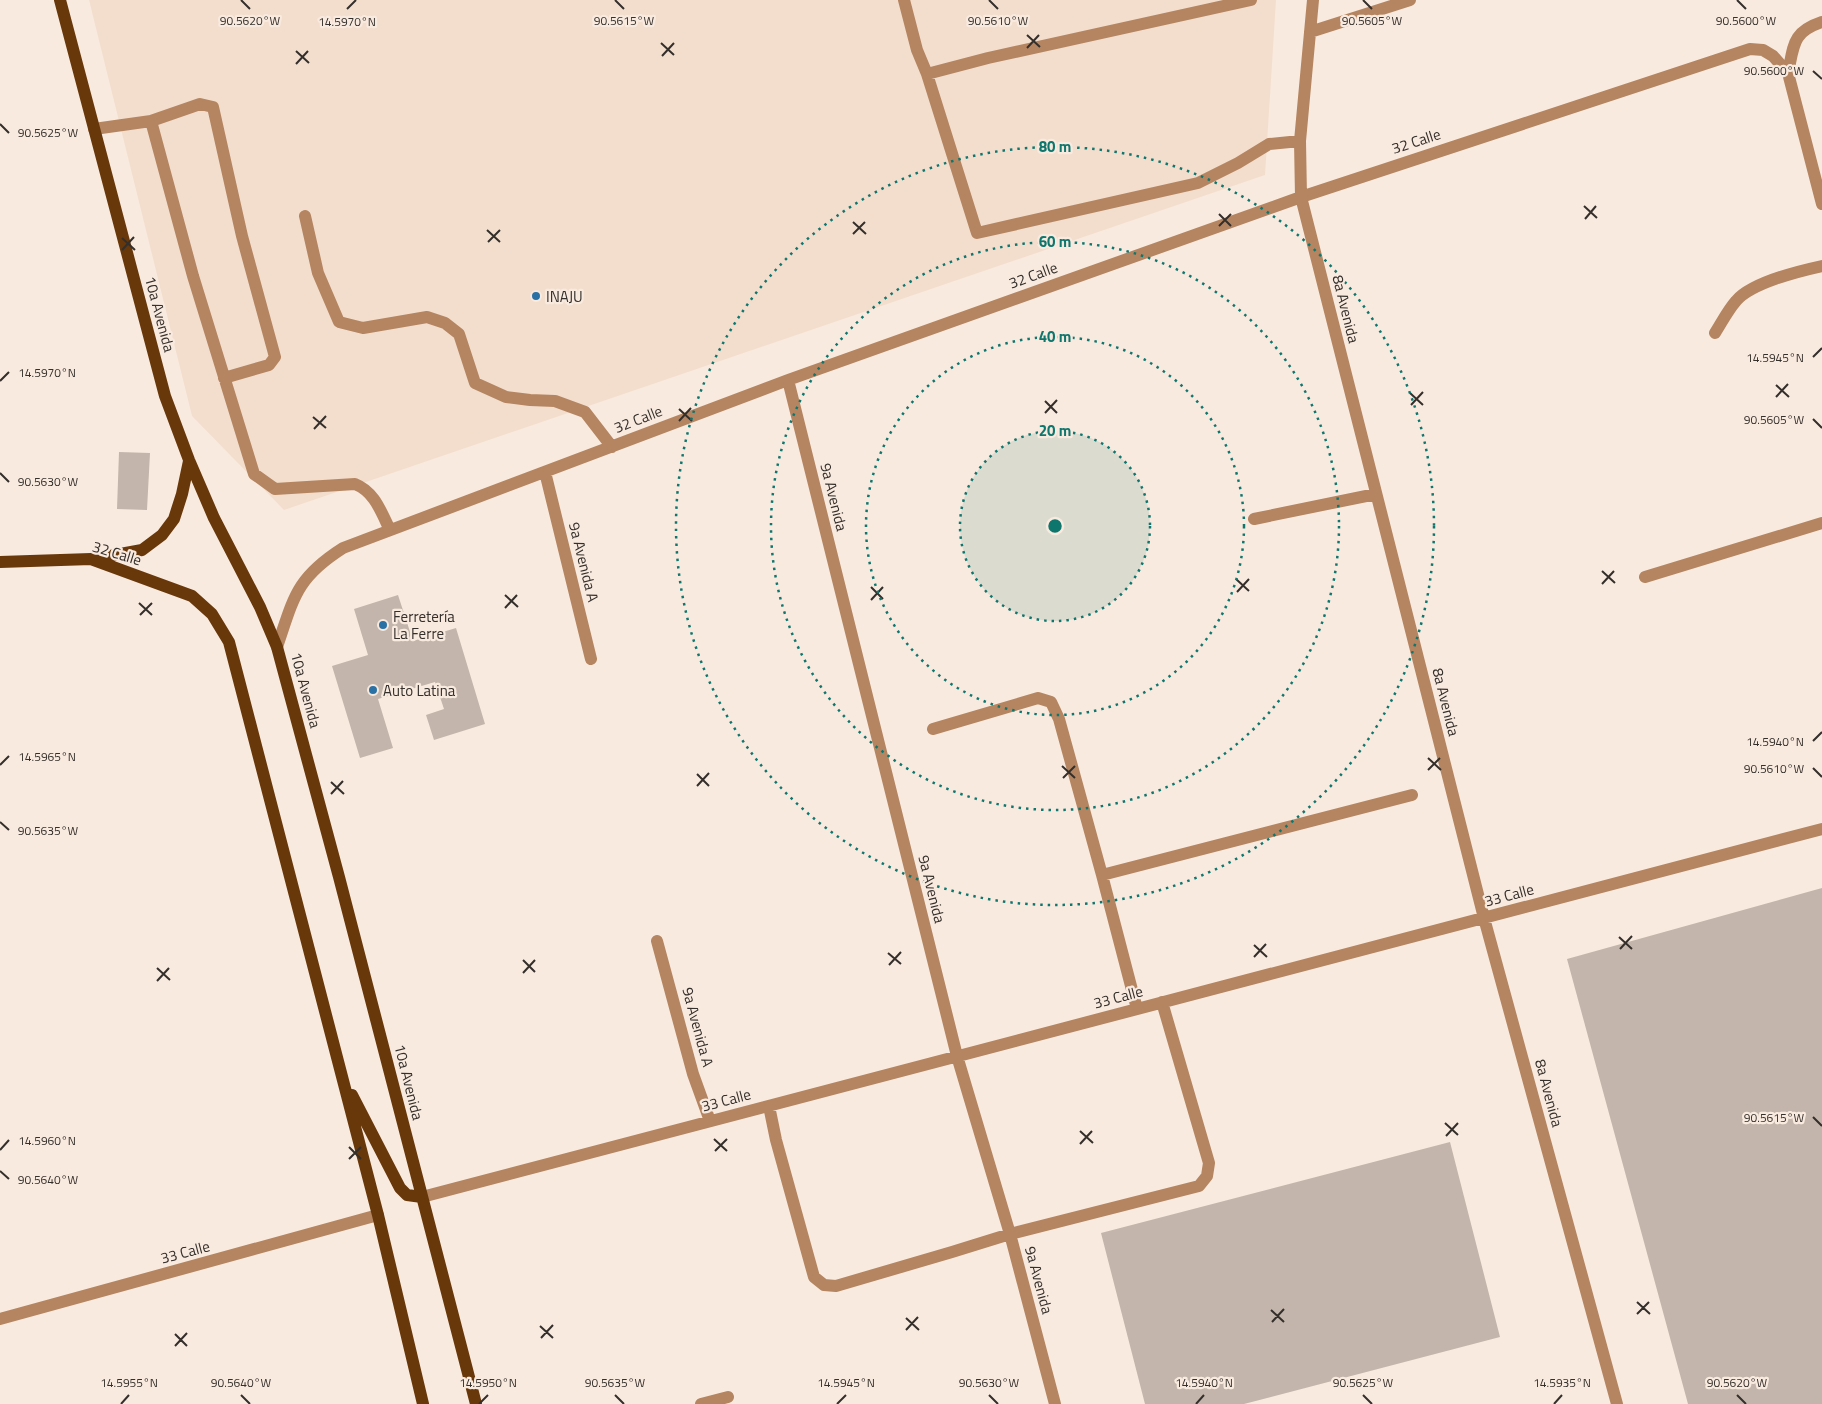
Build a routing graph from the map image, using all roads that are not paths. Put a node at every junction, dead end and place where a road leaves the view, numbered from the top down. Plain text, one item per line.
1 (60, 0) edge
2 (904, 0) edge
3 (1251, 0) edge
4 (1313, 0) edge
5 (1410, 0) edge
6 (1822, 22) edge
7 (1310, 32) junction
8 (1788, 73) junction
9 (927, 74) junction
10 (151, 121) junction
11 (94, 129) junction
12 (1300, 141) junction
13 (1301, 196) junction
14 (1822, 204) edge
15 (305, 216) dead end
16 (1822, 266) edge
17 (1715, 333) dead end
18 (224, 378) junction
19 (788, 380) junction
20 (612, 447) junction
21 (189, 460) junction
22 (545, 472) junction
23 (1376, 494) junction
24 (1254, 519) dead end
25 (1822, 523) edge
26 (390, 530) junction
27 (91, 559) junction
28 (0, 562) edge
29 (1645, 577) dead end
30 (277, 647) junction
31 (591, 659) dead end
32 (933, 729) dead end
33 (1412, 795) dead end
34 (1822, 830) edge
35 (1102, 875) junction
36 (1484, 918) junction
37 (657, 941) dead end
38 (1162, 1002) junction
39 (1137, 1009) junction
40 (958, 1056) junction
41 (341, 1073) junction
42 (769, 1106) junction
43 (710, 1121) junction
44 (422, 1197) junction
45 (378, 1215) junction
46 (1010, 1234) junction
47 (0, 1319) edge
48 (728, 1397) dead end
49 (423, 1404) edge
50 (476, 1404) edge
51 (701, 1404) edge
52 (1055, 1404) edge
53 (1617, 1404) edge

1 - 11 main road, 10a Avenida
2 - 9 street
3 - 9 street
4 - 7 street, 8a Avenida
5 - 7 street
6 - 8 street
7 - 12 street, 8a Avenida
8 - 13 street, 32 Calle
8 - 14 street
9 - 12 street
10 - 11 street
10 - 18 street
10 - 18 street
11 - 21 main road, 10a Avenida
12 - 13 street, 8a Avenida
13 - 19 street, 32 Calle
13 - 23 street, 8a Avenida
15 - 20 street
16 - 17 street
18 - 26 street
19 - 20 street, 32 Calle
19 - 40 street, 9a Avenida
20 - 22 street, 32 Calle
21 - 27 main road
21 - 30 main road, 10a Avenida
22 - 26 street, 32 Calle
22 - 31 street, 9a Avenida A
23 - 24 street
23 - 36 street, 8a Avenida
25 - 29 street
26 - 30 street, 32 Calle
27 - 28 main road, 32 Calle
27 - 41 main road, 32 Calle
30 - 44 main road, 10a Avenida
32 - 35 street
33 - 35 street
34 - 36 street, 33 Calle
35 - 39 street
36 - 38 street, 33 Calle
36 - 53 street, 8a Avenida
37 - 43 street, 9a Avenida A
38 - 39 street, 33 Calle
38 - 46 street
39 - 40 street, 33 Calle
40 - 42 street, 33 Calle
40 - 46 street, 9a Avenida
41 - 44 main road
41 - 45 main road
42 - 43 street, 33 Calle
42 - 46 street
43 - 44 street, 33 Calle
44 - 50 main road, 10a Avenida
45 - 47 street, 33 Calle
45 - 49 main road
46 - 52 street, 9a Avenida
48 - 51 street

